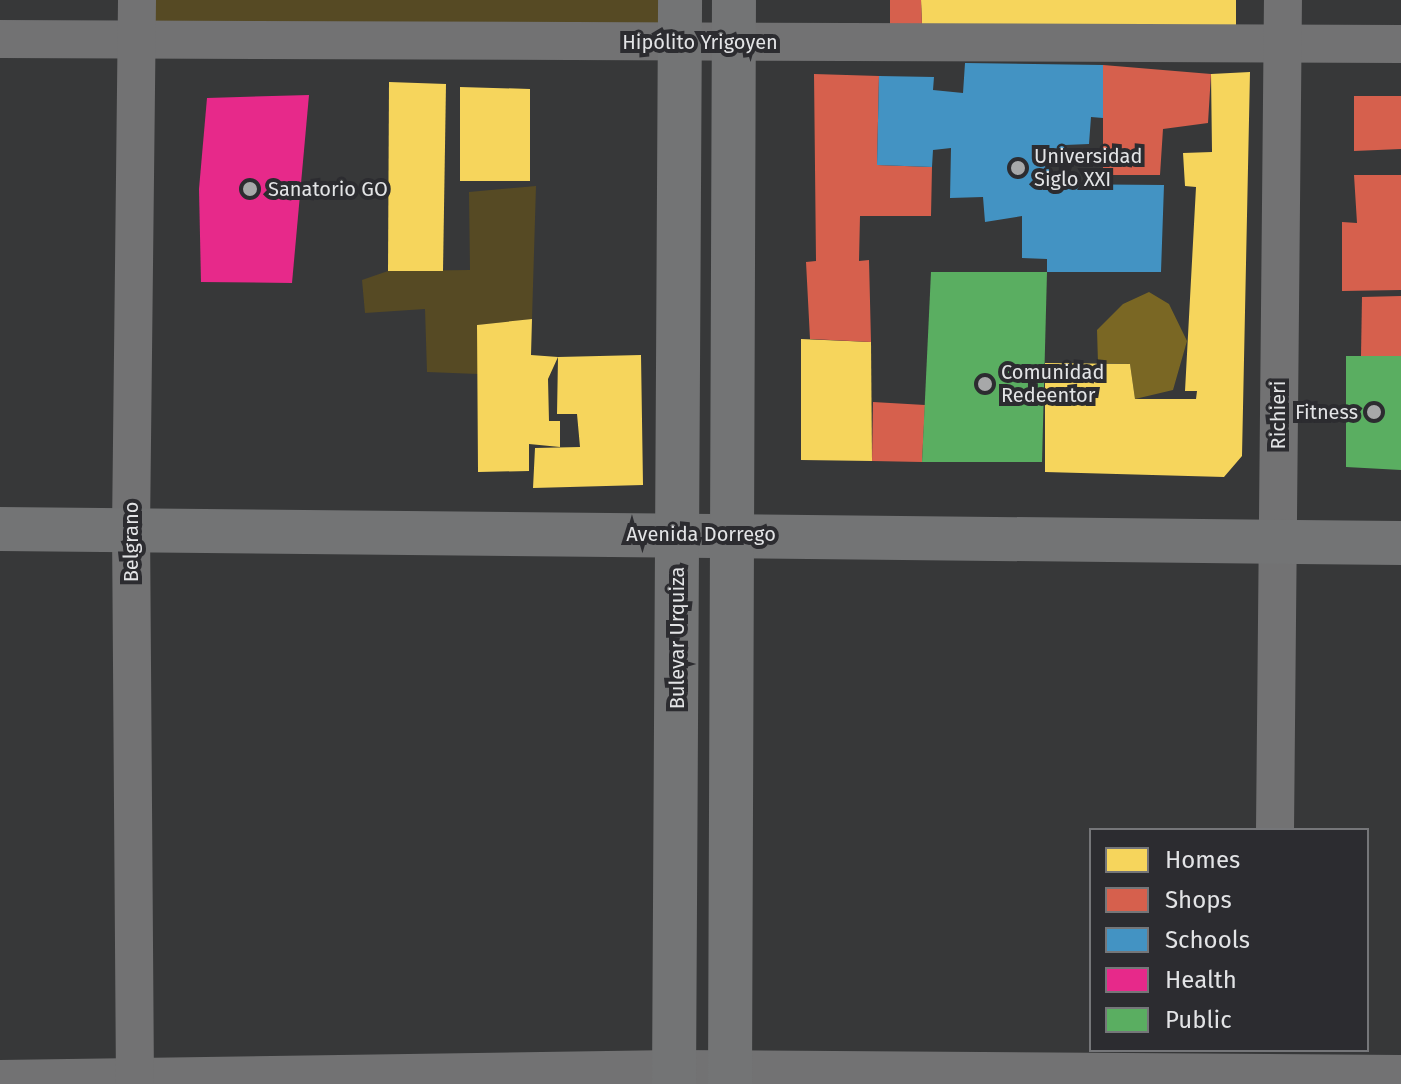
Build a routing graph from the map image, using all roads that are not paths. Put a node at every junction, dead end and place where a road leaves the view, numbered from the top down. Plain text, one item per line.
1 (137, 0) edge
2 (1283, 0) edge
3 (680, 21) edge
4 (734, 21) edge
5 (0, 39) edge
6 (135, 39) junction
7 (1281, 44) junction
8 (1401, 44) edge
9 (0, 529) edge
10 (131, 530) junction
11 (677, 533) junction
12 (732, 534) junction
13 (1277, 543) junction
14 (1401, 543) edge
15 (1275, 828) edge
16 (1273, 1069) edge
17 (1401, 1074) edge
18 (674, 1076) edge
19 (730, 1077) edge
20 (0, 1079) edge
21 (135, 1082) edge

1 - 6 street, Belgrano
2 - 7 street, Richieri
3 - 4 street, Hipólito Yrigoyen
3 - 6 street, Hipólito Yrigoyen
3 - 11 main road, Bulevar Urquiza
4 - 7 street, Hipólito Yrigoyen
4 - 12 main road
5 - 6 street, Hipólito Yrigoyen
6 - 10 street, Belgrano
7 - 8 street, Hipólito Yrigoyen
7 - 13 street, Richieri
9 - 10 main road, Avenida Dorrego
10 - 11 main road, Avenida Dorrego
10 - 21 street, Belgrano
11 - 12 main road, Avenida Dorrego
11 - 18 main road, Bulevar Urquiza
12 - 13 main road, Avenida Dorrego
12 - 19 main road
13 - 14 main road, Avenida Dorrego
13 - 15 street, Richieri
16 - 17 street
16 - 19 street
18 - 19 street
18 - 21 street
20 - 21 street

